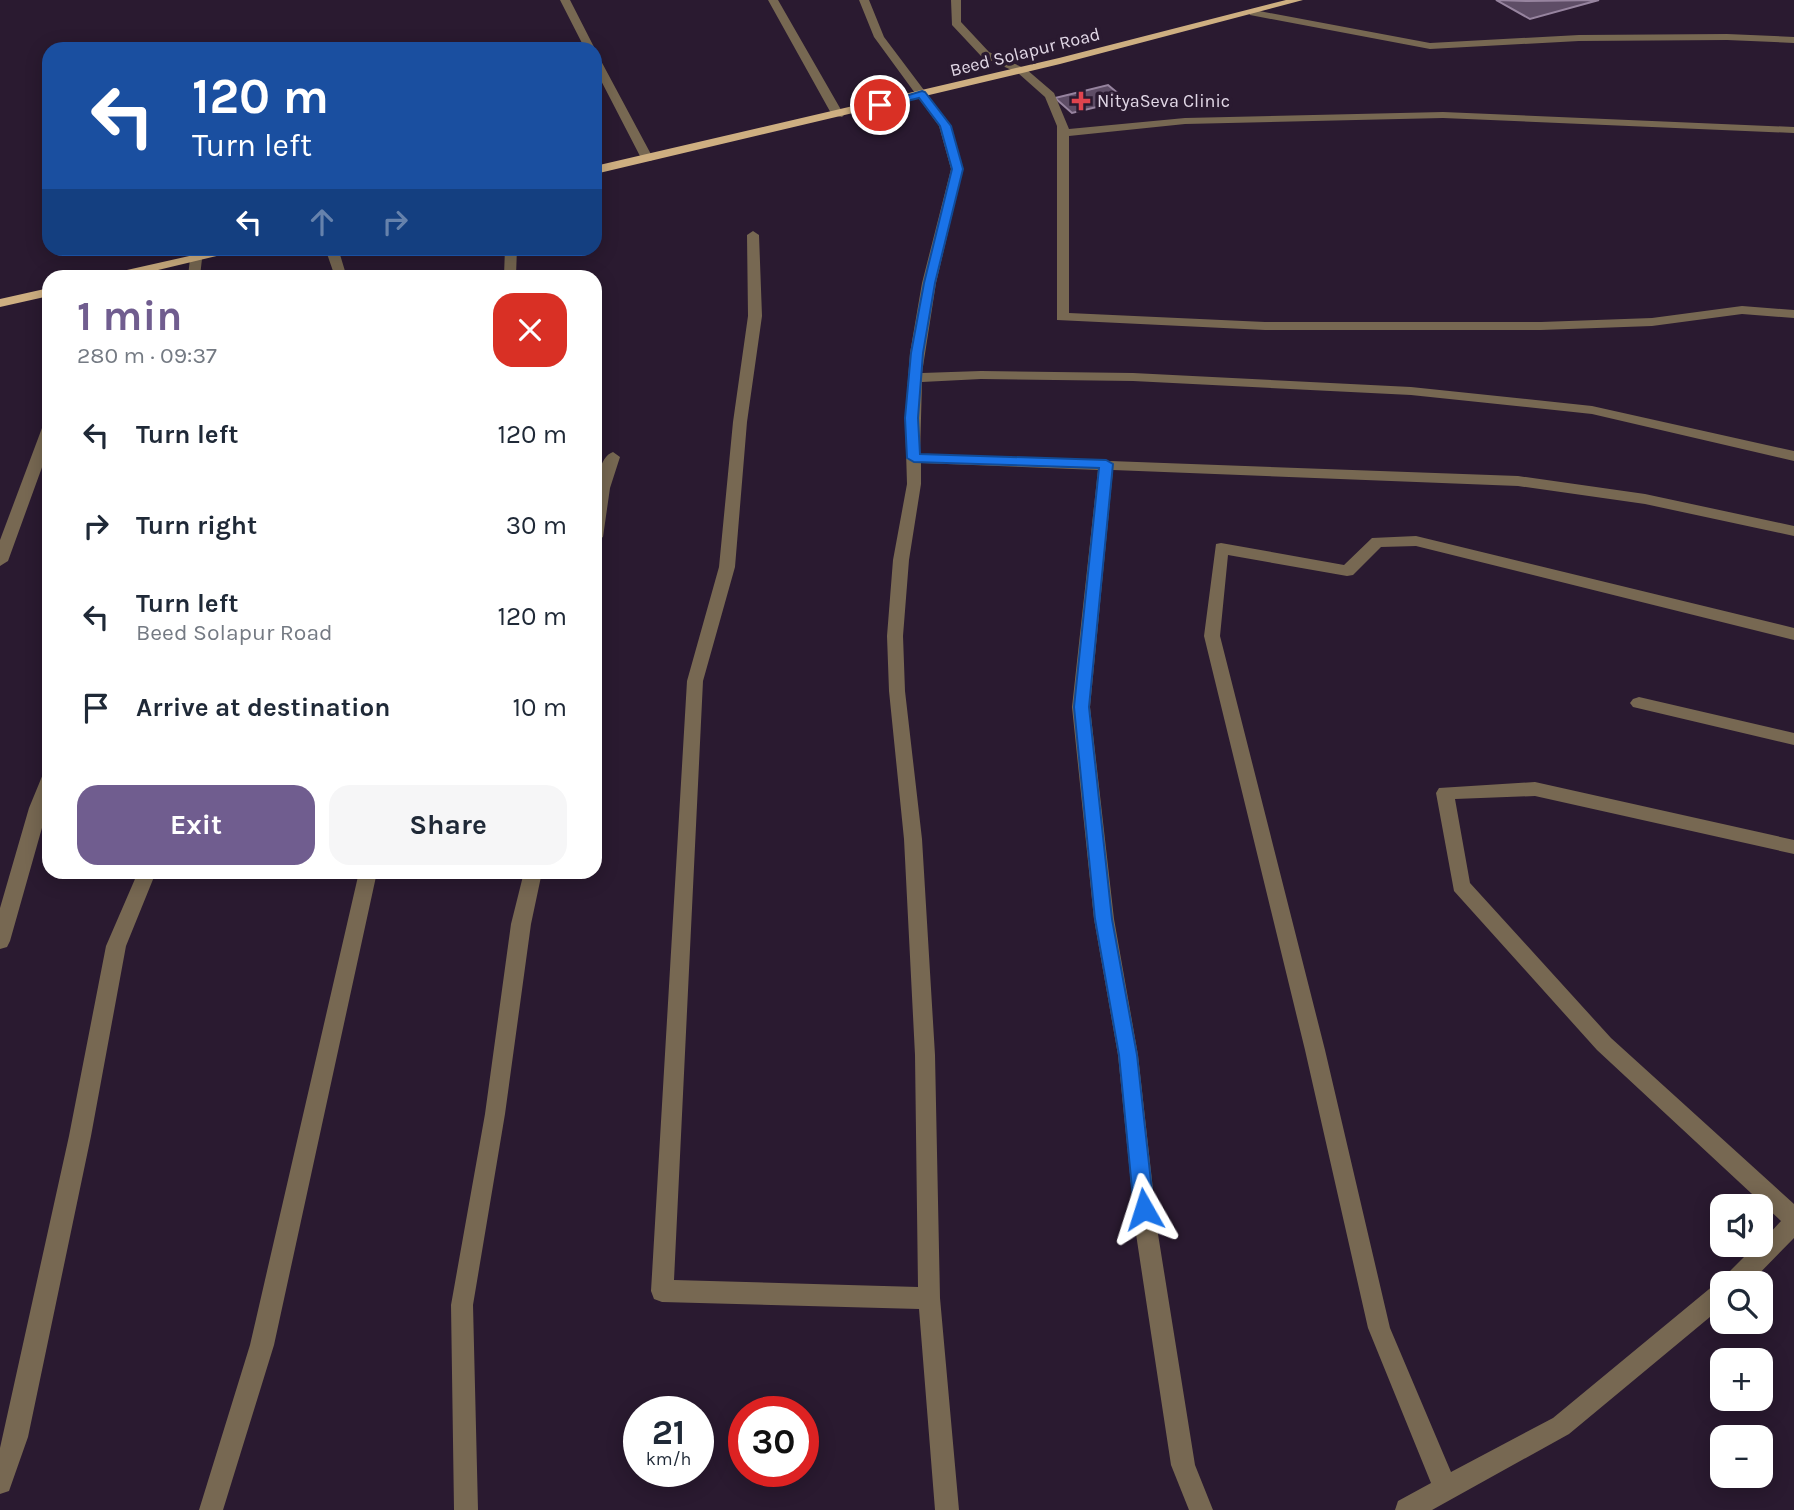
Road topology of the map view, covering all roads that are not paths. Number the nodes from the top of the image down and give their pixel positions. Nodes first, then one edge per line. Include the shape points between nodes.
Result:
1 (565, 0) edge
2 (773, 0) edge
3 (864, 0) edge
4 (956, 0) edge
5 (1297, 0) edge
6 (1254, 13) junction
7 (1794, 40) edge
8 (586, 42) edge
9 (602, 71) edge
10 (1022, 71) junction
11 (922, 94) junction
12 (838, 115) junction
13 (1794, 130) edge
14 (1063, 133) junction
15 (647, 158) junction
16 (602, 168) edge
17 (753, 235) dead end
18 (209, 256) edge
19 (196, 259) junction
20 (146, 270) edge
21 (195, 270) edge
22 (42, 294) edge
23 (0, 303) edge
24 (1794, 314) edge
25 (915, 378) junction
26 (42, 447) edge
27 (1794, 456) edge
28 (613, 457) dead end
29 (914, 458) junction
30 (1106, 464) junction
31 (602, 494) edge
32 (1794, 531) edge
33 (0, 561) edge
34 (1794, 634) edge
35 (1639, 703) dead end
36 (1794, 739) edge
37 (42, 797) edge
38 (1794, 847) edge
39 (144, 879) edge
40 (366, 879) edge
41 (531, 879) edge
42 (0, 941) edge
43 (1794, 1218) edge
44 (1794, 1223) edge
45 (1746, 1271) edge
46 (929, 1298) junction
47 (1710, 1303) edge
48 (0, 1482) edge
49 (1446, 1489) junction
50 (211, 1510) edge
51 (466, 1510) edge
52 (947, 1510) edge
53 (1201, 1510) edge
54 (1407, 1510) edge

1 - 8 street
2 - 12 street
3 - 11 street via 879,37
4 - 10 street via 956,23 963,31 985,54
5 - 6 main road, Beed Solapur Road
6 - 7 street via 1430,46 1579,38
6 - 10 main road, Beed Solapur Road
9 - 15 street
10 - 11 main road, Beed Solapur Road
10 - 14 street via 1050,96
11 - 12 main road, Beed Solapur Road
11 - 25 street via 946,126 957,169 929,283
12 - 15 main road, Beed Solapur Road
13 - 14 street via 1443,116 1185,121
14 - 24 street via 1062,317 1265,326 1515,326 1652,322 1742,310
15 - 16 main road, Beed Solapur Road
17 - 46 street via 755,316 727,567 695,681 662,1291
18 - 19 main road
19 - 20 main road
19 - 21 street
22 - 23 main road
25 - 27 street via 1133,377 1411,391 1592,410
25 - 29 street
26 - 33 street
28 - 31 street
29 - 30 street
29 - 46 street via 895,636 925,1055
30 - 32 street via 1518,481 1645,499
30 - 53 street via 1082,707 1104,919 1128,1055 1147,1234 1183,1465
34 - 49 street via 1416,541 1377,542 1347,571 1221,548 1212,636 1379,1328
35 - 36 street
37 - 42 street
38 - 43 street via 1535,789 1445,793 1461,886 1604,1045
39 - 48 street via 116,946 16,1437
40 - 50 street via 262,1345
41 - 51 street via 462,1305
44 - 45 street
46 - 52 street
47 - 49 street via 1561,1426
49 - 54 street

